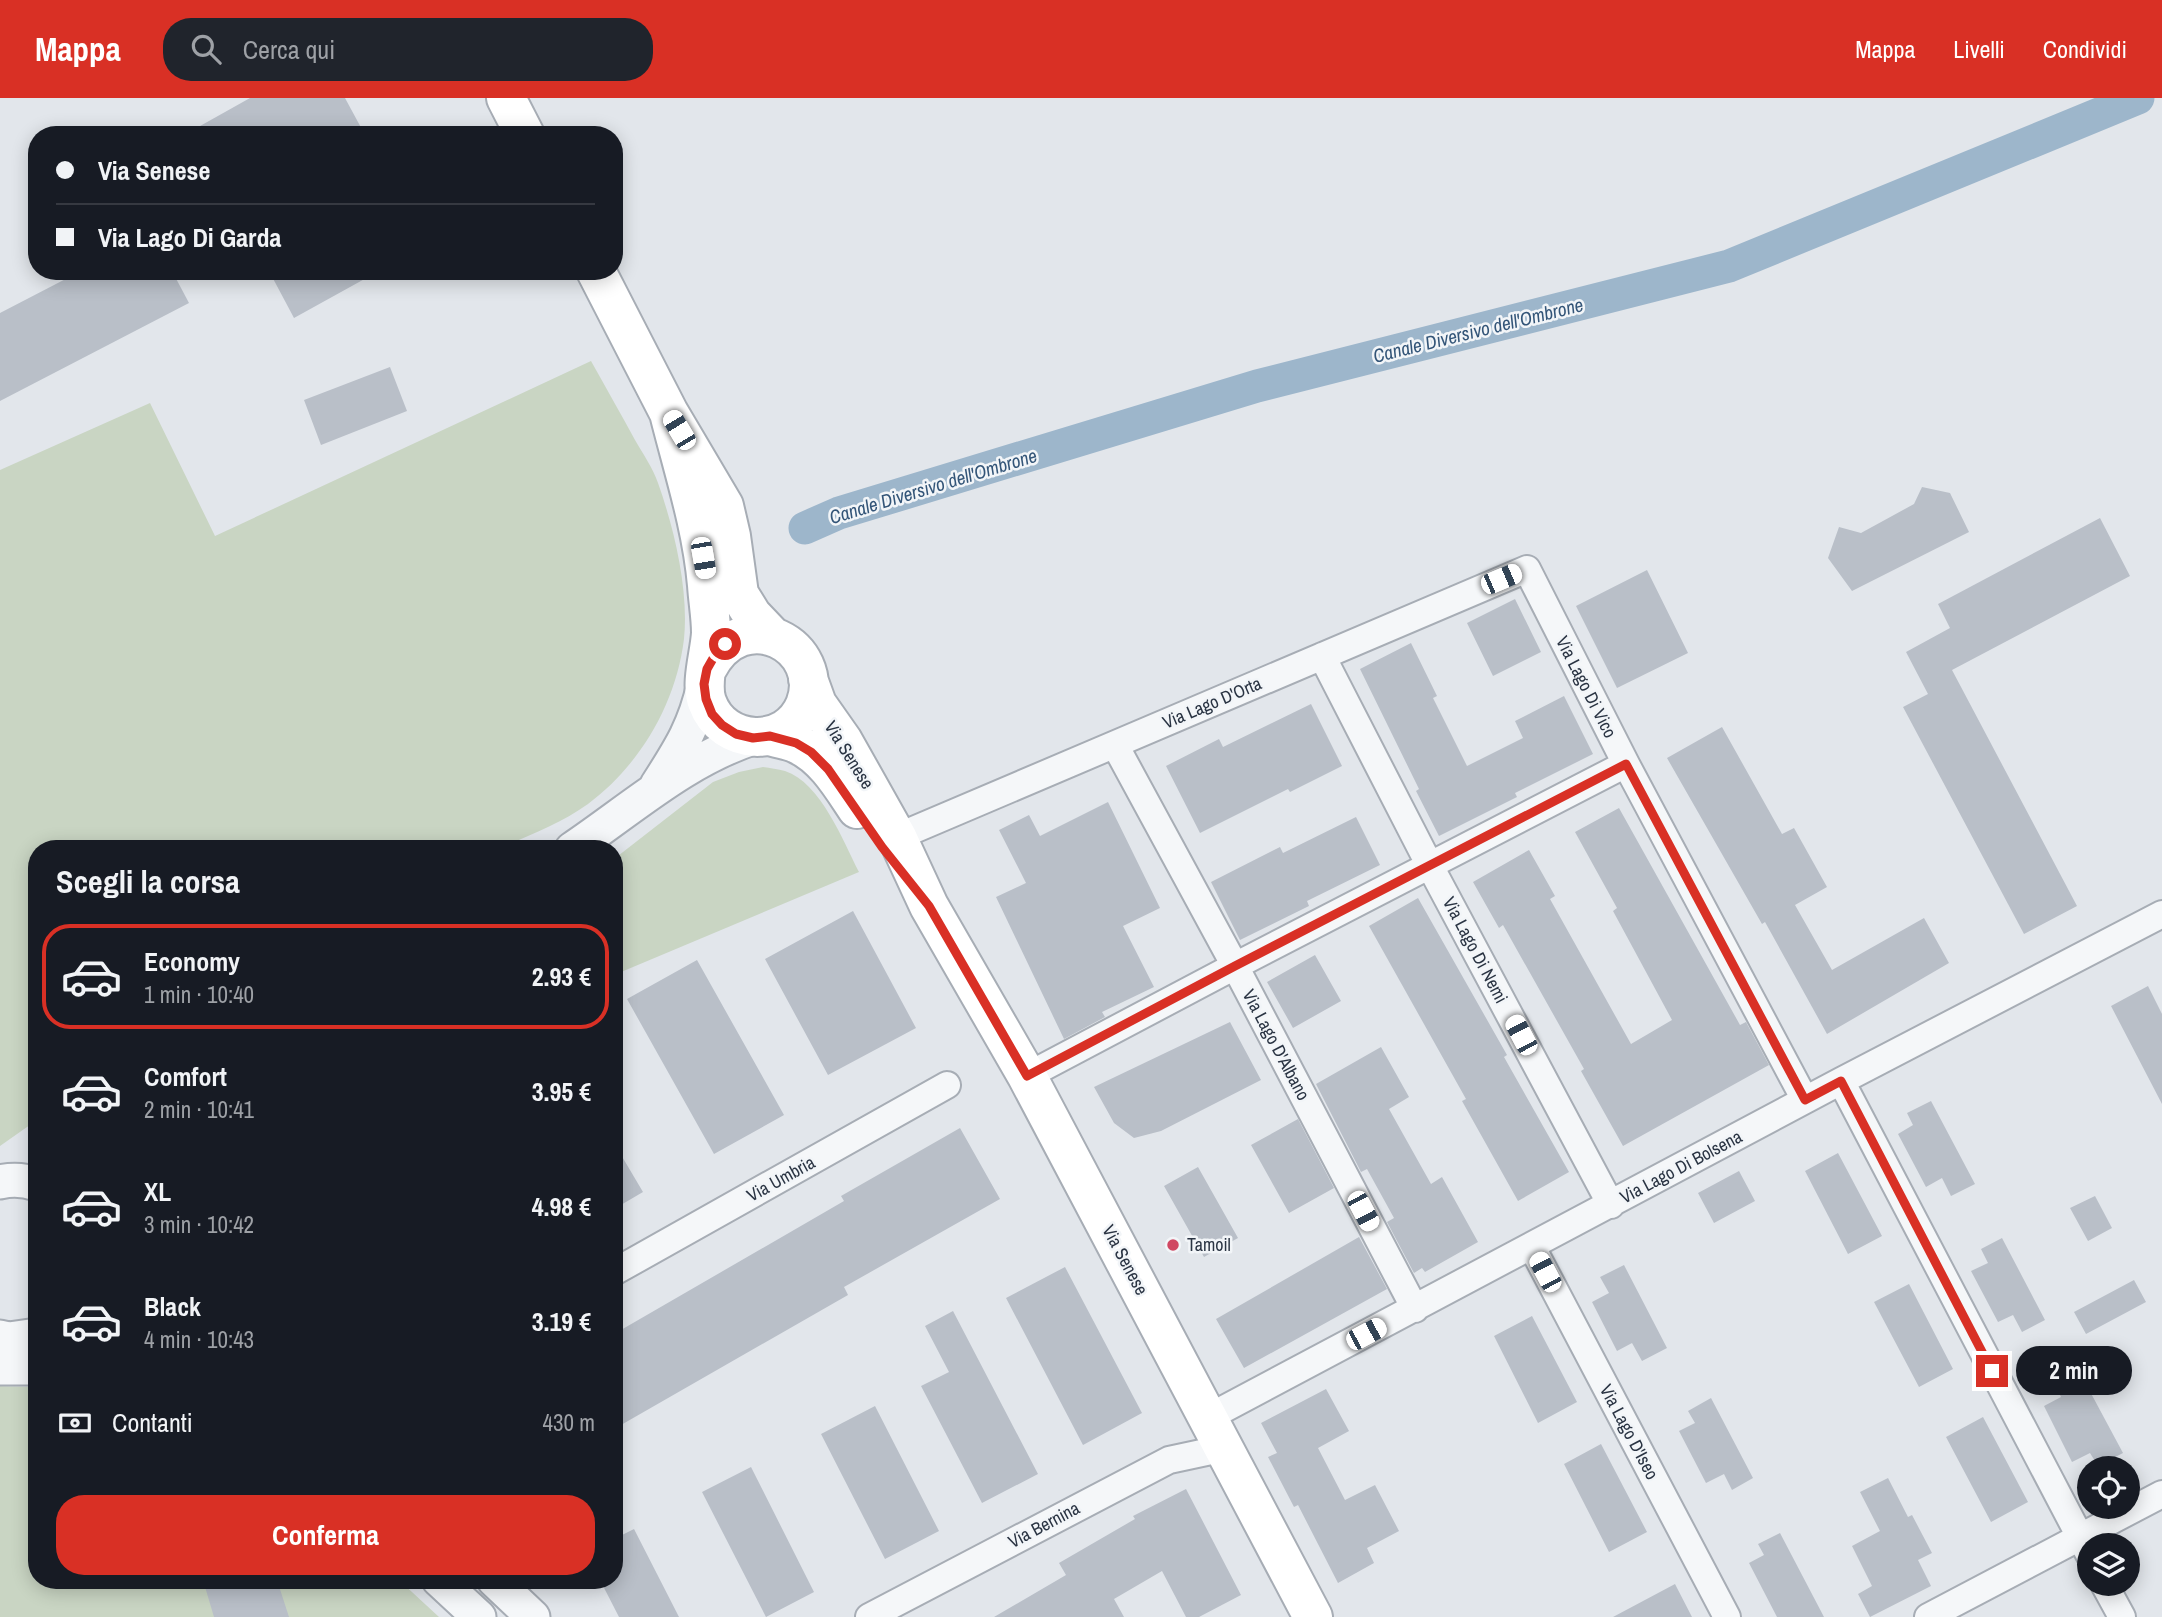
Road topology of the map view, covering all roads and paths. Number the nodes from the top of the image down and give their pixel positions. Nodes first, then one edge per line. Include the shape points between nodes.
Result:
1 (506, 98) edge
2 (521, 126) edge
3 (601, 280) edge
4 (669, 413) junction
5 (1527, 569) joint
6 (772, 636) junction
7 (1322, 656) junction
8 (706, 676) junction
9 (808, 679) junction
10 (761, 737) junction
11 (1115, 746) junction
12 (1626, 764) junction
13 (656, 787) junction
14 (897, 837) junction
15 (585, 840) edge
16 (1430, 866) junction
17 (929, 906) junction
18 (2159, 922) edge
19 (1235, 966) junction
20 (1027, 1076) junction
21 (1841, 1081) junction
22 (947, 1085) dead end
23 (1805, 1100) junction
24 (28, 1167) edge
25 (15, 1182) edge
26 (1611, 1205) junction
27 (1532, 1247) junction
28 (623, 1267) edge
29 (1415, 1309) junction
30 (9, 1344) edge
31 (28, 1360) edge
32 (1217, 1433) junction
33 (2162, 1494) edge
34 (2078, 1533) edge
35 (2105, 1533) edge
36 (2077, 1551) edge
37 (448, 1589) edge
38 (503, 1589) edge
39 (2111, 1596) edge
40 (478, 1617) edge
41 (533, 1617) edge
42 (869, 1617) edge
43 (1313, 1617) edge
44 (1727, 1617) edge
45 (1928, 1617) edge
46 (2122, 1617) edge

1 - 2 main road
3 - 4 main road, Via Senese
4 - 6 main road, Via Senese via 724,506 739,594
4 - 8 main road, Via Senese via 707,580 711,631
5 - 7 street, Via Lago D'Orta
5 - 12 street, Via Lago Di Vico
6 - 8 main road via 739,637 720,649
6 - 9 main road, Via Senese via 799,655
7 - 11 street, Via Lago D'Orta
7 - 16 street, Via Lago Di Nemi
8 - 10 main road, Via Senese via 706,699 712,714 736,734
8 - 13 street via 699,711
9 - 10 main road, Via Senese via 806,703 798,718 785,729
9 - 14 main road, Via Senese via 817,704
10 - 13 street via 730,745
10 - 17 main road, Via Senese via 796,743 828,769
11 - 14 street, Via Lago D'Orta
11 - 19 street, Via Lago D'Albano
12 - 16 street
12 - 23 street, Via Lago Di Vico
13 - 15 street
14 - 17 main road, Via Senese
16 - 19 street
16 - 26 street, Via Lago Di Nemi
17 - 20 main road, Via Senese
18 - 21 street, Via Lago Di Bolsena
19 - 20 street
19 - 29 street, Via Lago D'Albano
20 - 32 main road, Via Senese
21 - 23 street, Via Lago Di Bolsena
21 - 34 street
22 - 28 street, Via Umbria
23 - 26 street, Via Lago Di Bolsena
24 - 25 street
26 - 27 street, Via Lago Di Bolsena
27 - 29 street, Via Lago Di Bolsena
27 - 44 street, Via Lago D'Iseo
29 - 32 street, Via Lago Di Bolsena
30 - 31 street
32 - 42 street, Via Bernina
32 - 43 main road, Via Senese
33 - 35 street
36 - 45 street
37 - 40 street
38 - 41 street
39 - 46 street

